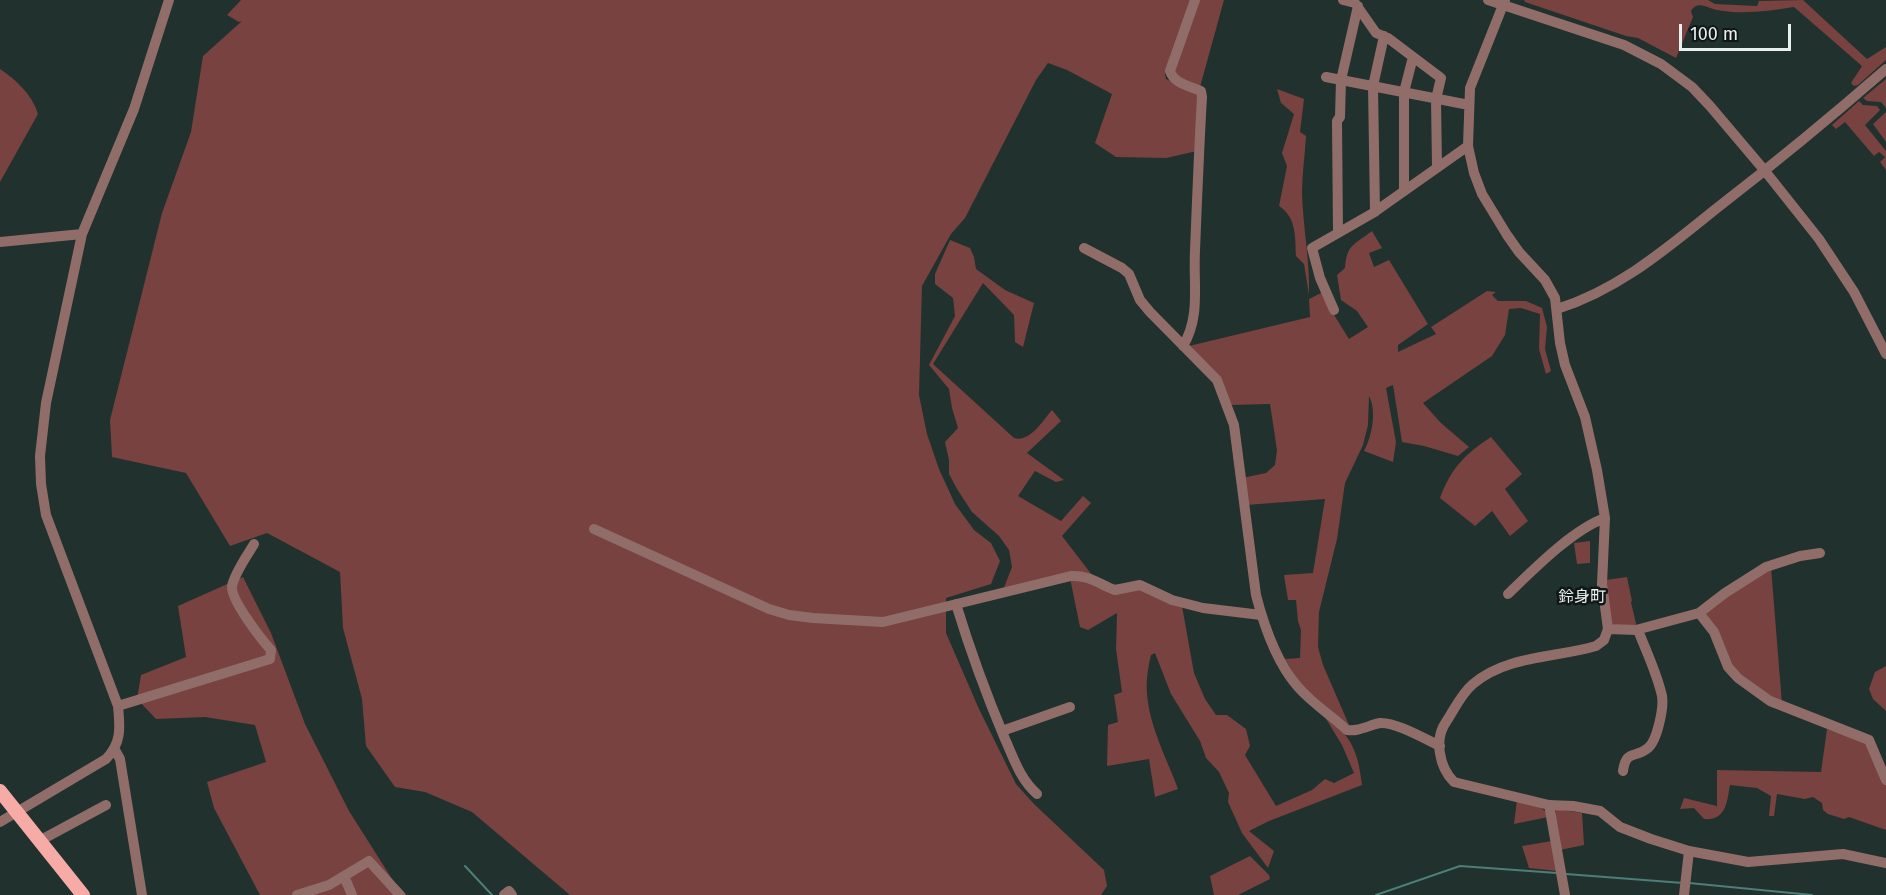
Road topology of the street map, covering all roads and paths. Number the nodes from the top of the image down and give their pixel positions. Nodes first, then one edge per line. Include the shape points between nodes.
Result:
1 (169, 0) edge
2 (1195, 0) edge
3 (1343, 0) edge
4 (1488, 0) edge
5 (1504, 2) edge
6 (1358, 6) junction
7 (1384, 36) junction
8 (1413, 57) junction
9 (1886, 69) edge
10 (1326, 76) dead end
11 (1341, 80) junction
12 (1372, 86) junction
13 (1404, 92) junction
14 (1436, 99) junction
15 (1469, 105) junction
16 (1468, 147) junction
17 (1437, 168) junction
18 (1765, 171) junction
19 (1404, 191) junction
20 (1375, 212) junction
21 (1338, 233) junction
22 (82, 234) junction
23 (0, 242) edge
24 (1084, 248) dead end
25 (1557, 309) junction
26 (1334, 310) dead end
27 (1183, 346) junction
28 (1886, 354) edge
29 (1605, 518) junction
30 (594, 529) dead end
31 (254, 544) dead end
32 (1820, 554) dead end
33 (1508, 594) dead end
34 (956, 604) junction
35 (1699, 613) junction
36 (1261, 615) junction
37 (1608, 629) junction
38 (1638, 630) junction
39 (118, 706) junction
40 (1070, 707) dead end
41 (1002, 730) junction
42 (1440, 746) junction
43 (115, 750) junction
44 (1623, 771) dead end
45 (1886, 780) edge
46 (0, 790) edge
47 (1037, 794) dead end
48 (106, 805) dead end
49 (1548, 805) junction
50 (17, 811) junction
51 (0, 822) edge
52 (41, 840) junction
53 (1689, 850) junction
54 (1886, 863) edge
55 (344, 876) junction
56 (1685, 888) edge
57 (83, 895) edge
58 (142, 895) edge
59 (297, 895) edge
60 (352, 895) edge
61 (400, 895) edge
62 (504, 895) edge
63 (512, 895) edge
64 (1565, 895) edge

1 - 22 street via 134,109
2 - 27 street via 1170,71 1172,78 1201,92 1202,97 1194,262 1196,307
3 - 6 street
4 - 5 street
5 - 15 street via 1470,88
5 - 18 street via 1624,45 1661,64 1700,95
6 - 7 street via 1376,33
6 - 11 street
7 - 8 street
7 - 12 street
8 - 13 street
8 - 14 street via 1441,78
9 - 18 street
10 - 11 street
11 - 12 street
11 - 21 street via 1337,121
12 - 13 street
12 - 20 street
13 - 14 street
13 - 19 street
14 - 15 street
14 - 17 street
15 - 16 street
16 - 17 street
16 - 25 street via 1482,194 1519,252 1545,280
17 - 19 street
18 - 25 street via 1624,279
18 - 28 street via 1836,264
19 - 20 street
20 - 21 street
21 - 26 street via 1312,248
22 - 23 street
22 - 39 street via 46,403 41,484 46,515
24 - 27 street via 1122,268 1140,300
25 - 29 street via 1560,344 1585,417
27 - 36 street via 1218,380 1234,425
29 - 33 street via 1567,542
29 - 37 street via 1602,584
30 - 34 street via 789,615 883,622
31 - 39 street via 232,591 244,615 271,650 270,659
32 - 35 street via 1766,567
34 - 36 street via 1082,575 1115,590 1140,585 1172,600 1203,608
34 - 41 street via 974,664
35 - 38 street
35 - 45 street via 1714,632 1734,674 1770,701 1869,740
36 - 42 street via 1278,656 1298,687 1347,730 1389,723
37 - 38 street
37 - 42 street via 1604,640 1596,646 1533,658 1481,678 1464,693 1443,726
38 - 44 street via 1663,699 1654,740 1649,748 1629,755
39 - 43 street via 120,733
40 - 41 street
41 - 47 street via 1024,783
42 - 49 street via 1444,772 1454,782
43 - 50 street
43 - 58 street via 120,759
46 - 50 main road
48 - 52 street
49 - 53 street via 1600,811 1620,826
49 - 64 street
50 - 51 street
50 - 52 main road
52 - 57 main road
53 - 54 street via 1748,862 1843,854
53 - 56 street
55 - 59 street
55 - 60 street
55 - 61 street via 369,861
62 - 63 street via 508,891

